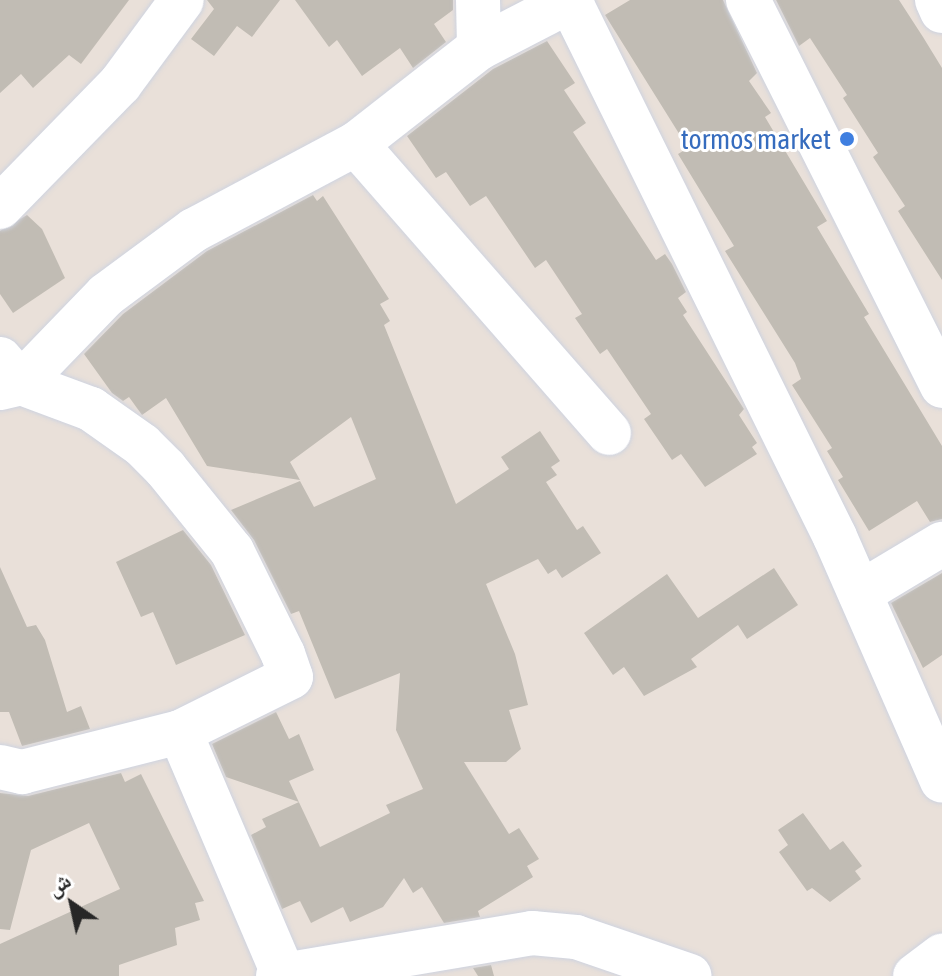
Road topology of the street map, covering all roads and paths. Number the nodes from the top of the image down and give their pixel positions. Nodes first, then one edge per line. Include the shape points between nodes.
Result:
1 (182, 0) edge
2 (478, 0) edge
3 (571, 0) edge
4 (748, 0) edge
5 (937, 0) edge
6 (942, 11) edge
7 (479, 48) junction
8 (356, 144) junction
9 (0, 207) edge
10 (7, 376) edge
11 (942, 386) edge
12 (609, 433) dead end
13 (942, 544) edge
14 (860, 593) junction
15 (180, 732) junction
16 (0, 767) edge
17 (942, 781) edge
18 (942, 956) edge
19 (280, 975) edge
20 (690, 976) edge
21 (915, 976) edge

1 - 9 street via 120,84
2 - 7 street
3 - 7 street
3 - 14 street
4 - 11 street
5 - 6 street
7 - 8 street
8 - 10 street via 194,230
8 - 12 street
10 - 15 street via 91,409 165,468 232,551 283,654 291,677
13 - 14 street
14 - 17 street
15 - 16 street via 22,772
15 - 19 street
18 - 21 street
19 - 20 street via 532,933 576,937

